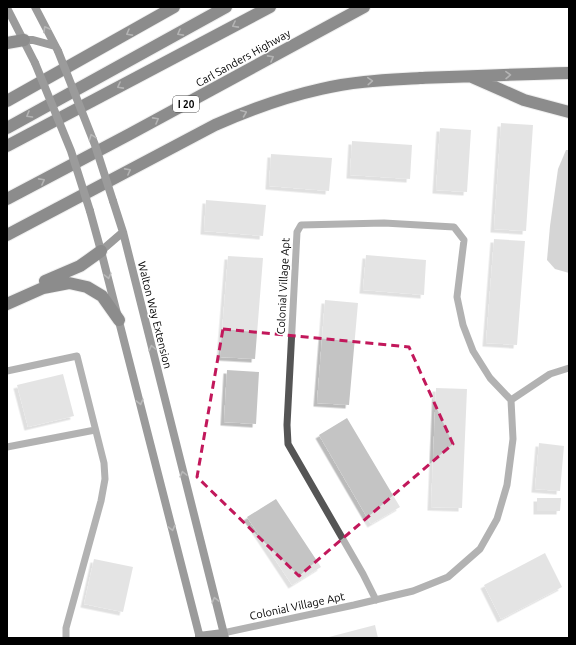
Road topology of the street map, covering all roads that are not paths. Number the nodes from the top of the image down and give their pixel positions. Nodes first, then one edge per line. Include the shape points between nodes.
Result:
1 (35, 7) edge
2 (174, 7) edge
3 (226, 7) edge
4 (270, 7) edge
5 (364, 7) edge
6 (7, 8) edge
7 (24, 40) junction
8 (7, 43) edge
9 (57, 48) junction
10 (569, 74) edge
11 (469, 76) junction
12 (7, 101) edge
13 (569, 112) edge
14 (7, 128) edge
15 (7, 146) edge
16 (7, 199) edge
17 (123, 232) junction
18 (7, 235) edge
19 (101, 251) junction
20 (7, 297) edge
21 (7, 304) edge
22 (119, 320) junction
23 (569, 368) edge
24 (7, 371) edge
25 (511, 400) junction
26 (95, 430) junction
27 (7, 447) edge
28 (376, 600) junction
29 (224, 635) edge
30 (197, 637) edge
31 (66, 638) edge

9 -> 1 main road, Walton Way Extension
2 -> 12 highway
3 -> 14 highway
4 -> 15 highway
16 -> 5 highway, Carl Sanders Highway / I 20
6 - 7 main road
7 - 8 highway
7 - 9 main road via 33,40
7 - 19 main road, bridge via 71,151
17 -> 9 main road, Walton Way Extension, bridge via 95,145
11 -> 10 highway
11 - 13 highway via 524,100
18 -> 11 highway via 178,144 246,112 321,89 366,81
17 - 19 main road
29 -> 17 main road, Walton Way Extension
19 - 20 highway via 80,266
19 -> 22 main road
21 - 22 highway via 43,288 69,283 87,287 102,296
22 -> 30 main road
23 - 25 lane via 550,374
24 - 26 lane via 77,356
25 - 28 lane, Colonial Village Apt via 513,439 506,485 497,519 480,549 448,577 413,591
25 - 28 lane, Colonial Village Apt via 490,378 477,358 463,325 457,297 464,240 454,227 384,223 301,225 297,232 288,444
26 - 27 lane
26 - 31 lane via 104,463 105,479 66,628
28 - 29 lane, Colonial Village Apt
29 - 30 main road

